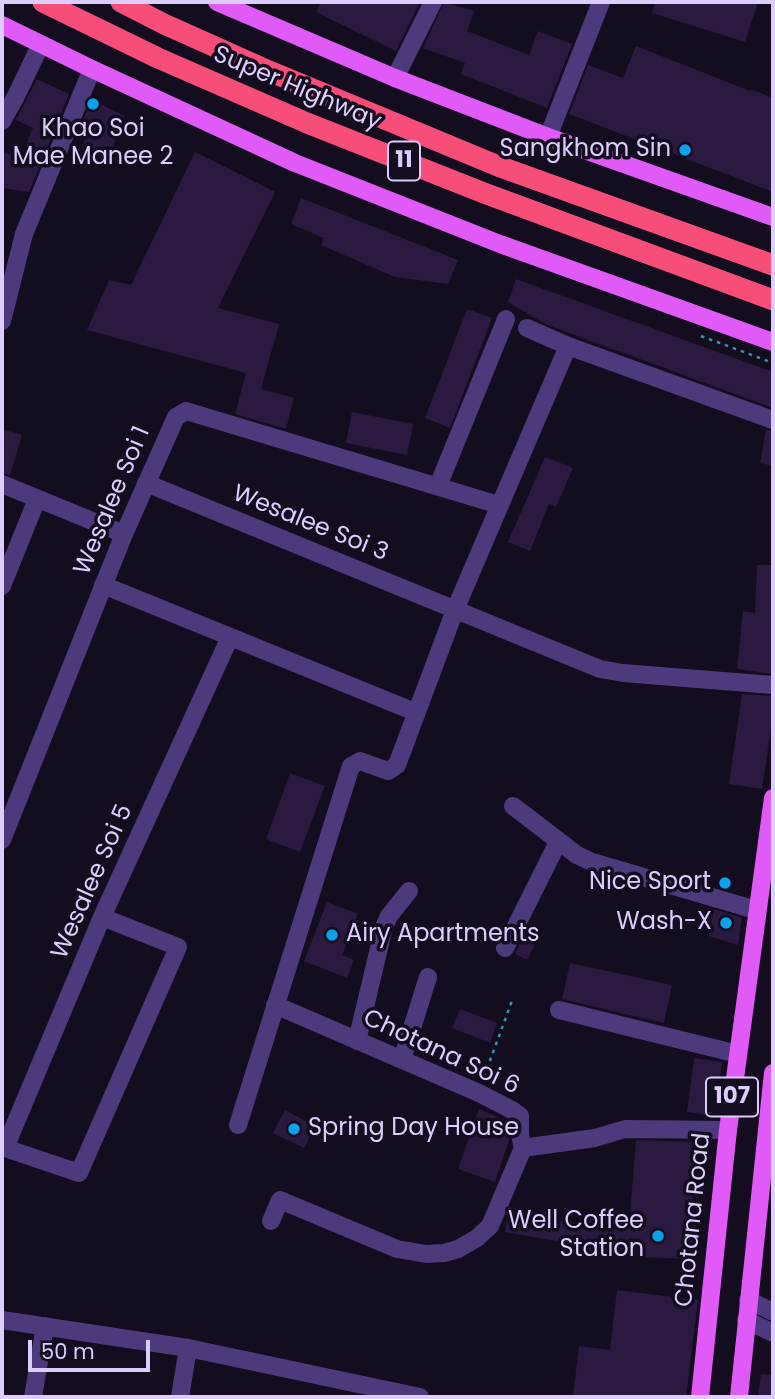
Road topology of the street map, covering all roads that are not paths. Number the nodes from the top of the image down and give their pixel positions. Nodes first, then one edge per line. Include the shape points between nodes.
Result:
1 (43, 2) edge
2 (121, 2) edge
3 (217, 2) edge
4 (433, 2) edge
5 (601, 2) edge
6 (2, 25) edge
7 (41, 44) junction
8 (92, 69) junction
9 (395, 78) junction
10 (2, 121) edge
11 (548, 137) junction
12 (773, 217) edge
13 (773, 265) edge
14 (773, 300) edge
15 (506, 319) dead end
16 (2, 321) edge
17 (527, 328) dead end
18 (773, 342) edge
19 (568, 346) junction
20 (773, 420) edge
21 (146, 483) junction
22 (2, 484) edge
23 (438, 486) junction
24 (37, 499) junction
25 (499, 505) junction
26 (124, 534) junction
27 (103, 585) junction
28 (2, 586) edge
29 (455, 610) junction
30 (230, 637) junction
31 (773, 685) edge
32 (415, 712) junction
33 (773, 798) edge
34 (513, 806) dead end
35 (2, 840) edge
36 (558, 842) junction
37 (409, 891) dead end
38 (757, 910) junction
39 (102, 917) junction
40 (505, 948) dead end
41 (428, 977) dead end
42 (275, 1005) junction
43 (559, 1010) dead end
44 (357, 1041) junction
45 (738, 1054) junction
46 (402, 1060) junction
47 (773, 1073) edge
48 (238, 1125) dead end
49 (728, 1130) junction
50 (3, 1148) edge
51 (523, 1148) junction
52 (767, 1189) edge
53 (271, 1221) dead end
54 (748, 1300) junction
55 (773, 1312) edge
56 (2, 1320) edge
57 (746, 1320) junction
58 (45, 1326) junction
59 (773, 1333) edge
60 (188, 1348) junction
61 (33, 1397) edge
62 (180, 1397) edge
63 (420, 1397) edge
64 (700, 1397) edge
65 (739, 1397) edge

1 - 14 highway, Super Highway / 11 via 307,123
2 - 13 highway, Super Highway / 11 via 269,71 486,161
3 - 9 main road
4 - 9 street
5 - 11 street
6 - 7 main road
7 - 8 main road
7 - 10 street
8 - 16 street via 24,234
8 - 18 main road via 295,163 500,244
9 - 11 main road
11 - 12 main road
15 - 23 street
17 - 19 street
19 - 20 street
19 - 25 street
21 - 23 street, Wesalee Soi 1 via 176,417 186,411
21 - 26 street, Wesalee Soi 1
21 - 29 street, Wesalee Soi 3
22 - 24 street
23 - 25 street, Wesalee Soi 1
24 - 26 street
24 - 28 street
25 - 29 street
26 - 27 street, Wesalee Soi 1
27 - 30 street
27 - 35 street, Wesalee Soi 1
29 - 31 street, Wesalee Soi 3 via 600,669
29 - 32 street
30 - 32 street
30 - 39 street, Wesalee Soi 5
32 - 42 street via 397,765 388,771 359,761 351,766
33 - 38 main road, Chotana Road / 107
34 - 36 street
36 - 38 street via 592,862
36 - 40 street
37 - 44 street via 384,927
38 - 45 main road, Chotana Road / 107
39 - 50 street, Wesalee Soi 5
39 - 50 street via 178,947 79,1173
41 - 46 street
42 - 44 street, Chotana Soi 6
42 - 48 street
43 - 45 street
44 - 46 street, Chotana Soi 6
45 - 49 main road, Chotana Road / 107
46 - 51 street, Chotana Soi 6 via 512,1110 520,1116
47 - 52 main road, 107
49 - 51 street via 625,1129
49 - 64 main road, Chotana Road / 107
51 - 53 street via 490,1226 458,1249 426,1254 397,1249 280,1200
52 - 54 main road, 107
54 - 55 street
54 - 57 main road, 107
56 - 58 street
57 - 59 street
57 - 65 main road, 107
58 - 60 street
58 - 61 street
60 - 62 street
60 - 63 street

